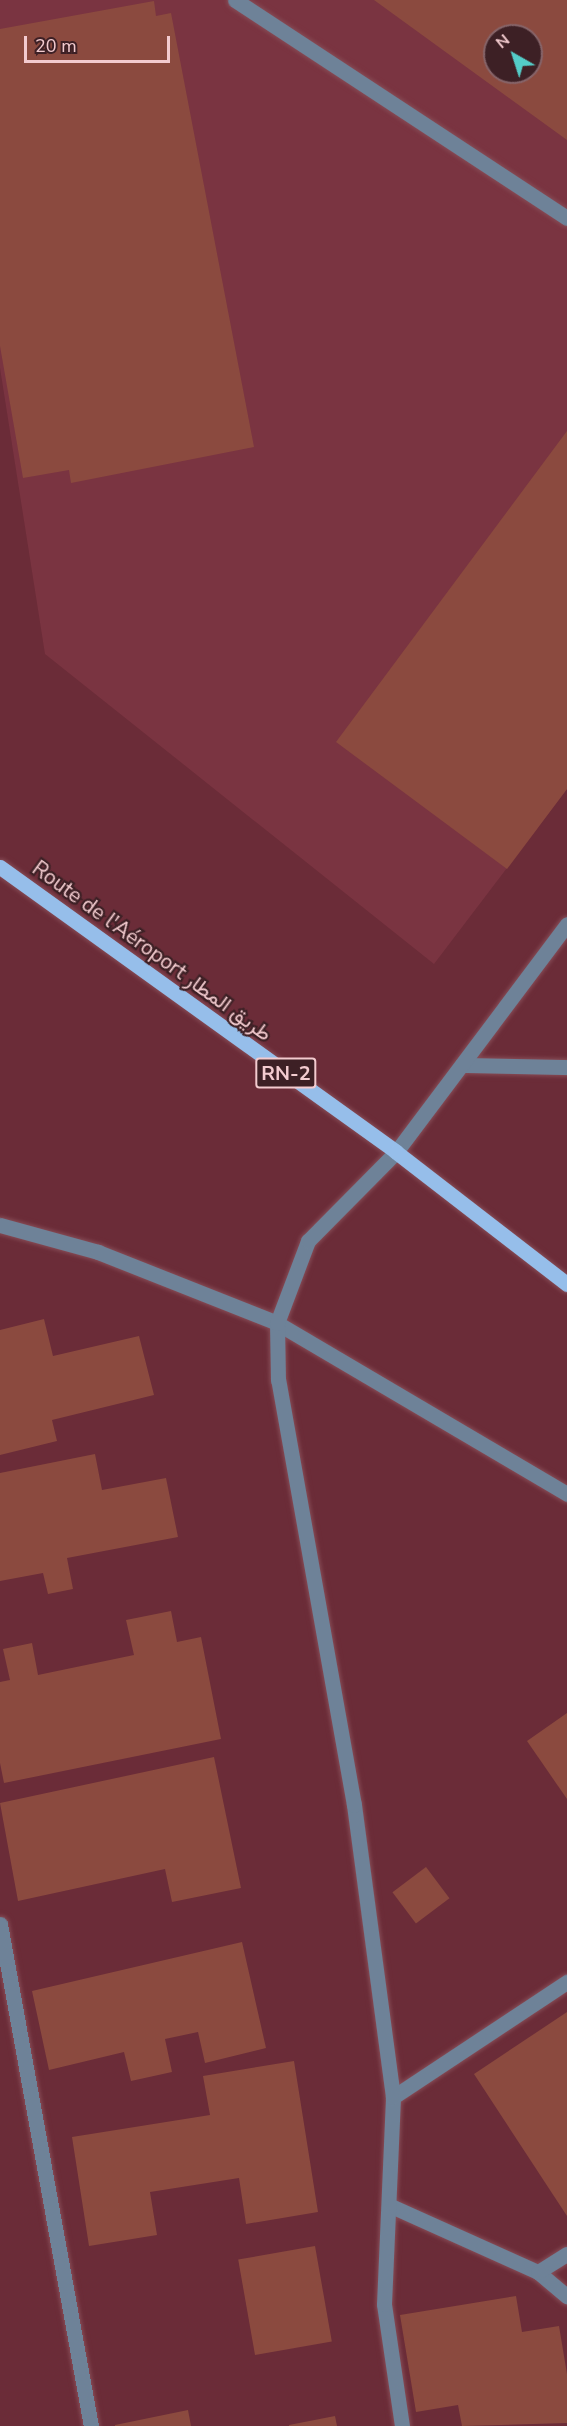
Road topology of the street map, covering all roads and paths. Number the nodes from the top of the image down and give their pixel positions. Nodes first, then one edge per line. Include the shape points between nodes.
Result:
1 (235, 0) edge
2 (567, 218) edge
3 (0, 867) edge
4 (567, 924) edge
5 (462, 1065) junction
6 (567, 1067) edge
7 (396, 1152) junction
8 (0, 1225) edge
9 (567, 1284) edge
10 (278, 1323) junction
11 (567, 1494) edge
12 (0, 1924) edge
13 (567, 1982) edge
14 (393, 2097) junction
15 (391, 2206) junction
16 (567, 2254) edge
17 (538, 2272) junction
18 (567, 2296) edge
19 (91, 2426) edge
20 (402, 2426) edge

1 - 2 street
3 - 7 main road, Route de l'Aéroport طريق المطار / RN-2
4 - 5 street
5 - 6 street
5 - 7 street
7 - 9 main road, Route de l'Aéroport طريق المطار / RN-2
7 - 10 street via 308,1241
8 - 10 street via 98,1252
10 - 11 street
10 - 14 street via 278,1380 354,1805
12 - 19 street
13 - 14 street
14 - 15 street
15 - 17 street
15 - 20 street via 384,2304
16 - 17 street
17 - 18 street

